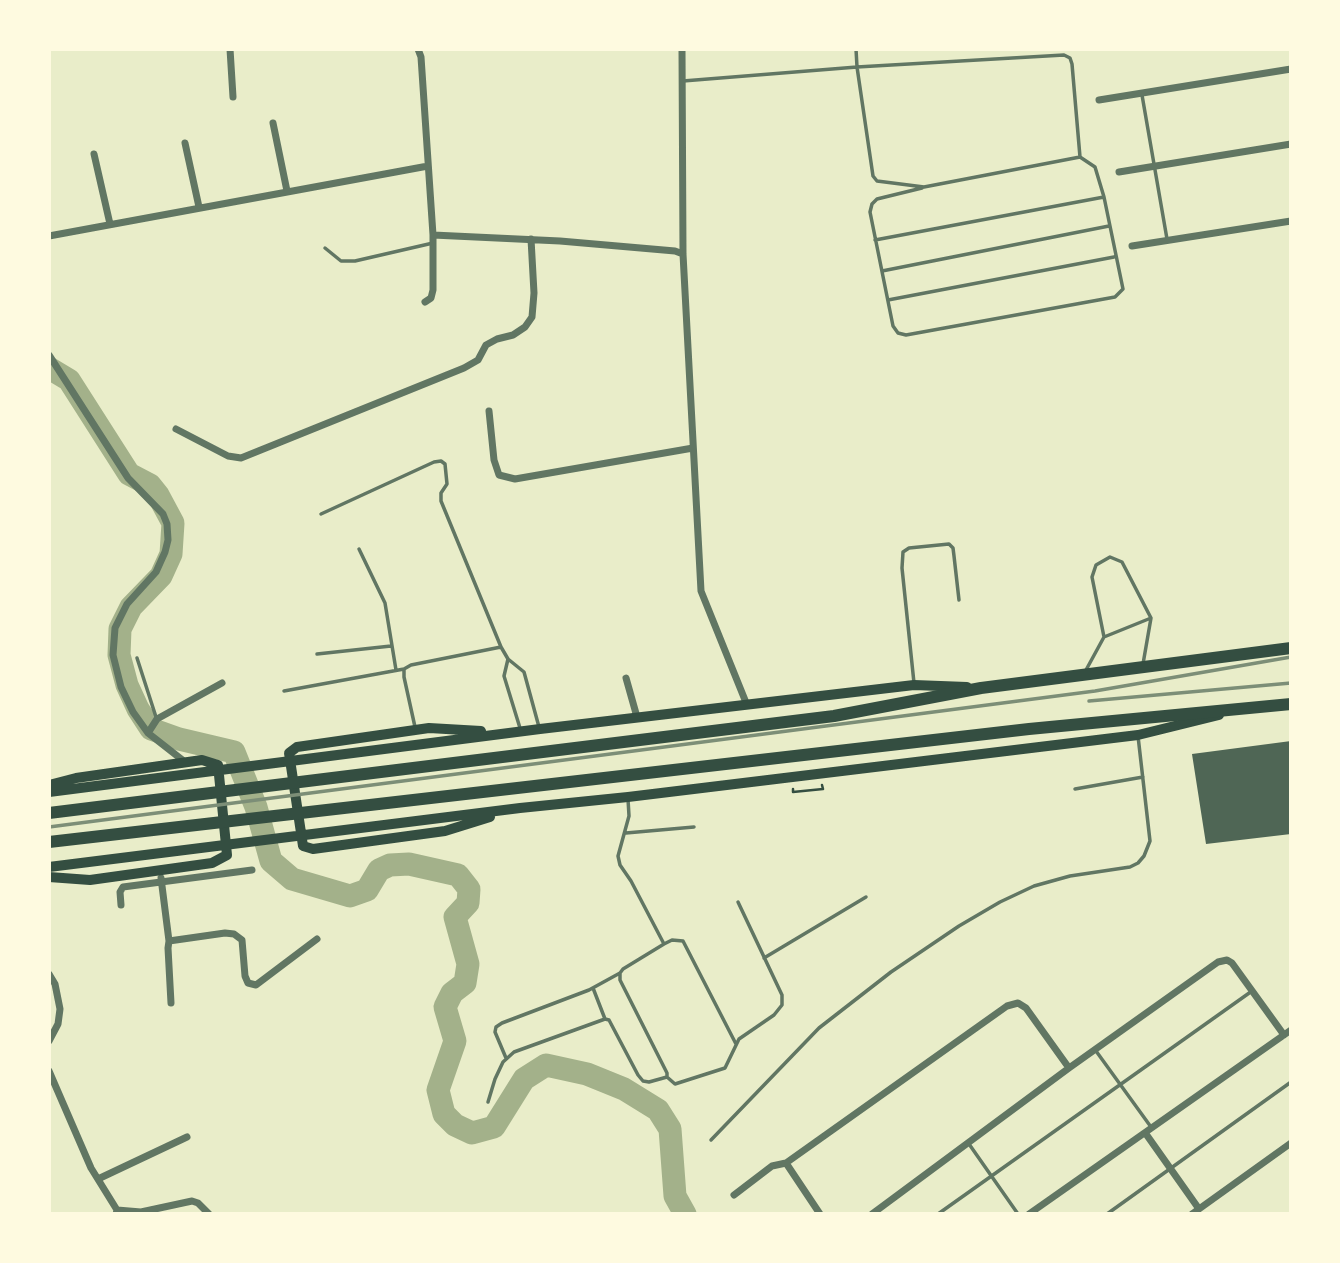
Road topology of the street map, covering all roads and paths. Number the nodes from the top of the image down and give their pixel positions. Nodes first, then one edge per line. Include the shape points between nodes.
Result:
1 (230, 49) edge
2 (418, 49) edge
3 (682, 49) edge
4 (856, 49) edge
5 (857, 67) junction
6 (1291, 69) edge
7 (683, 81) junction
8 (1142, 92) junction
9 (233, 97) dead end
10 (1099, 100) dead end
11 (273, 123) dead end
12 (185, 143) dead end
13 (1291, 144) edge
14 (94, 154) dead end
15 (1080, 157) junction
16 (428, 166) junction
17 (1156, 166) junction
18 (1119, 172) dead end
19 (923, 187) junction
20 (287, 191) junction
21 (1104, 197) junction
22 (199, 207) junction
23 (1291, 221) edge
24 (110, 224) junction
25 (1109, 226) junction
26 (49, 236) edge
27 (433, 239) junction
28 (531, 239) junction
29 (876, 240) junction
30 (1167, 241) junction
31 (1132, 246) dead end
32 (325, 248) dead end
33 (682, 254) junction
34 (1115, 257) junction
35 (882, 271) junction
36 (888, 300) junction
37 (425, 302) dead end
38 (49, 355) edge
39 (489, 411) dead end
40 (176, 429) dead end
41 (692, 448) junction
42 (321, 514) dead end
43 (359, 549) dead end
44 (959, 600) dead end
45 (1151, 618) junction
46 (1104, 637) junction
47 (391, 646) junction
48 (501, 647) junction
49 (1291, 648) edge
50 (317, 654) dead end
51 (138, 658) dead end
52 (508, 659) junction
53 (1142, 667) junction
54 (404, 669) junction
55 (396, 670) junction
56 (1083, 674) junction
57 (626, 678) dead end
58 (222, 683) dead end
59 (915, 685) junction
60 (981, 688) junction
61 (284, 691) dead end
62 (747, 705) junction
63 (1291, 705) edge
64 (1236, 711) junction
65 (637, 717) junction
66 (152, 726) junction
67 (540, 729) junction
68 (416, 730) junction
69 (516, 732) junction
70 (1138, 735) junction
71 (186, 762) junction
72 (1143, 777) junction
73 (49, 785) edge
74 (816, 785) dead end
75 (1075, 789) dead end
76 (49, 792) edge
77 (793, 792) dead end
78 (628, 797) junction
79 (520, 808) junction
80 (49, 813) edge
81 (694, 827) dead end
82 (625, 833) junction
83 (49, 842) edge
84 (49, 867) edge
85 (252, 870) dead end
86 (160, 876) junction
87 (49, 877) edge
88 (866, 897) dead end
89 (738, 902) dead end
90 (121, 905) dead end
91 (317, 939) dead end
92 (169, 941) junction
93 (664, 944) junction
94 (764, 958) junction
95 (620, 973) junction
96 (49, 974) edge
97 (593, 988) junction
98 (1252, 991) junction
99 (172, 1003) dead end
100 (605, 1019) junction
101 (1291, 1030) edge
102 (1284, 1035) junction
103 (49, 1041) edge
104 (736, 1044) junction
105 (1095, 1050) junction
106 (506, 1058) junction
107 (1069, 1068) junction
108 (49, 1071) edge
109 (667, 1077) junction
110 (1291, 1082) edge
111 (1120, 1084) junction
112 (488, 1102) dead end
113 (1149, 1131) junction
114 (187, 1138) dead end
115 (711, 1140) dead end
116 (968, 1143) junction
117 (1291, 1143) edge
118 (786, 1163) junction
119 (1171, 1169) junction
120 (991, 1176) junction
121 (98, 1179) junction
122 (734, 1195) dead end
123 (1199, 1209) junction
124 (117, 1212) edge
125 (209, 1214) edge
126 (820, 1214) edge
127 (872, 1214) edge
128 (938, 1214) edge
129 (1018, 1214) edge
130 (1029, 1214) edge
131 (1107, 1214) edge
132 (1192, 1214) edge

1 - 9 street
2 - 16 street
3 - 7 street
4 - 5 lane
5 - 7 lane
5 - 15 lane via 1064,55 1072,64
5 - 19 lane via 874,179
6 - 8 street
7 - 33 street
8 - 10 street
8 - 17 lane
11 - 20 street
12 - 22 street
13 - 17 street
14 - 24 street
15 - 19 lane
15 - 21 lane via 1095,167
16 - 20 street
16 - 27 street
17 - 18 street
17 - 30 lane
19 - 29 lane via 872,204
20 - 22 street
21 - 25 lane
21 - 29 lane
22 - 24 street
23 - 30 street
24 - 26 street
25 - 34 lane
25 - 35 lane
27 - 28 street
27 - 32 lane via 355,261 341,261
27 - 37 street via 433,290
28 - 33 street
28 - 40 street via 532,317 513,335 486,345 478,360 464,368 241,458
29 - 35 lane
30 - 31 street
33 - 41 street
34 - 36 lane
34 - 36 lane via 1123,289 1115,297 906,335 893,326
35 - 36 lane
38 - 66 street via 128,478 167,524 169,540 156,572 127,604 115,628 113,655 121,687 133,712
39 - 41 street via 499,475 515,479
41 - 62 street via 701,591
42 - 48 lane via 441,461 447,484 440,501
43 - 47 lane via 385,603
44 - 59 lane via 949,544 903,552
45 - 46 lane
45 - 46 lane via 1122,562 1110,557 1096,565 1092,577
45 - 53 lane
46 - 56 lane
47 - 50 lane
47 - 55 lane
48 - 52 lane
48 - 54 lane
49 - 53 main road
51 - 66 lane
52 - 67 lane via 524,672
52 - 69 lane via 504,676
53 - 56 main road
54 - 55 lane
54 - 68 lane
55 - 61 lane
56 - 60 main road
57 - 65 street
58 - 66 street
59 - 60 main road
59 - 62 main road
60 - 80 main road via 834,716
62 - 65 main road
63 - 64 main road
64 - 70 main road
64 - 83 main road via 1029,729
65 - 67 main road
66 - 71 street
67 - 69 main road
68 - 69 main road
68 - 79 main road via 297,747 289,753 303,846 313,849 445,831
69 - 76 main road
70 - 72 lane
70 - 78 main road
71 - 73 main road
71 - 86 main road via 218,765 227,855
72 - 75 lane
72 - 115 lane via 1150,841 1138,863 1034,886 959,926 819,1028
74 - 77 path via 823,789
78 - 79 main road
78 - 82 lane
79 - 84 main road
81 - 82 lane
82 - 93 lane via 620,865
85 - 86 street
86 - 87 main road
86 - 90 street via 123,887
86 - 92 street
88 - 94 lane
89 - 94 lane
91 - 92 street via 256,985 248,983 242,940 234,934
92 - 99 street
93 - 95 lane
93 - 104 lane via 683,941
94 - 104 lane via 782,995 782,1005
95 - 97 lane
95 - 109 lane
96 - 103 street via 60,1009
97 - 100 lane
97 - 106 lane via 496,1027
98 - 102 street
98 - 105 street via 1232,963 1218,962
98 - 111 lane
100 - 106 lane
100 - 109 lane via 643,1080
101 - 102 street
102 - 113 street
104 - 109 lane via 725,1068 675,1084
105 - 107 street
105 - 111 lane
106 - 112 lane
107 - 116 street
107 - 118 street via 1026,1008 1018,1003 1007,1006
108 - 121 street
110 - 119 lane
111 - 113 lane
111 - 120 lane
113 - 119 street
113 - 130 street
114 - 121 street
116 - 120 lane
116 - 127 street
117 - 123 street
118 - 122 street via 772,1166
118 - 126 street
119 - 123 street
119 - 131 lane
120 - 128 lane
120 - 129 lane
121 - 124 street
123 - 132 street
124 - 125 street via 192,1201

